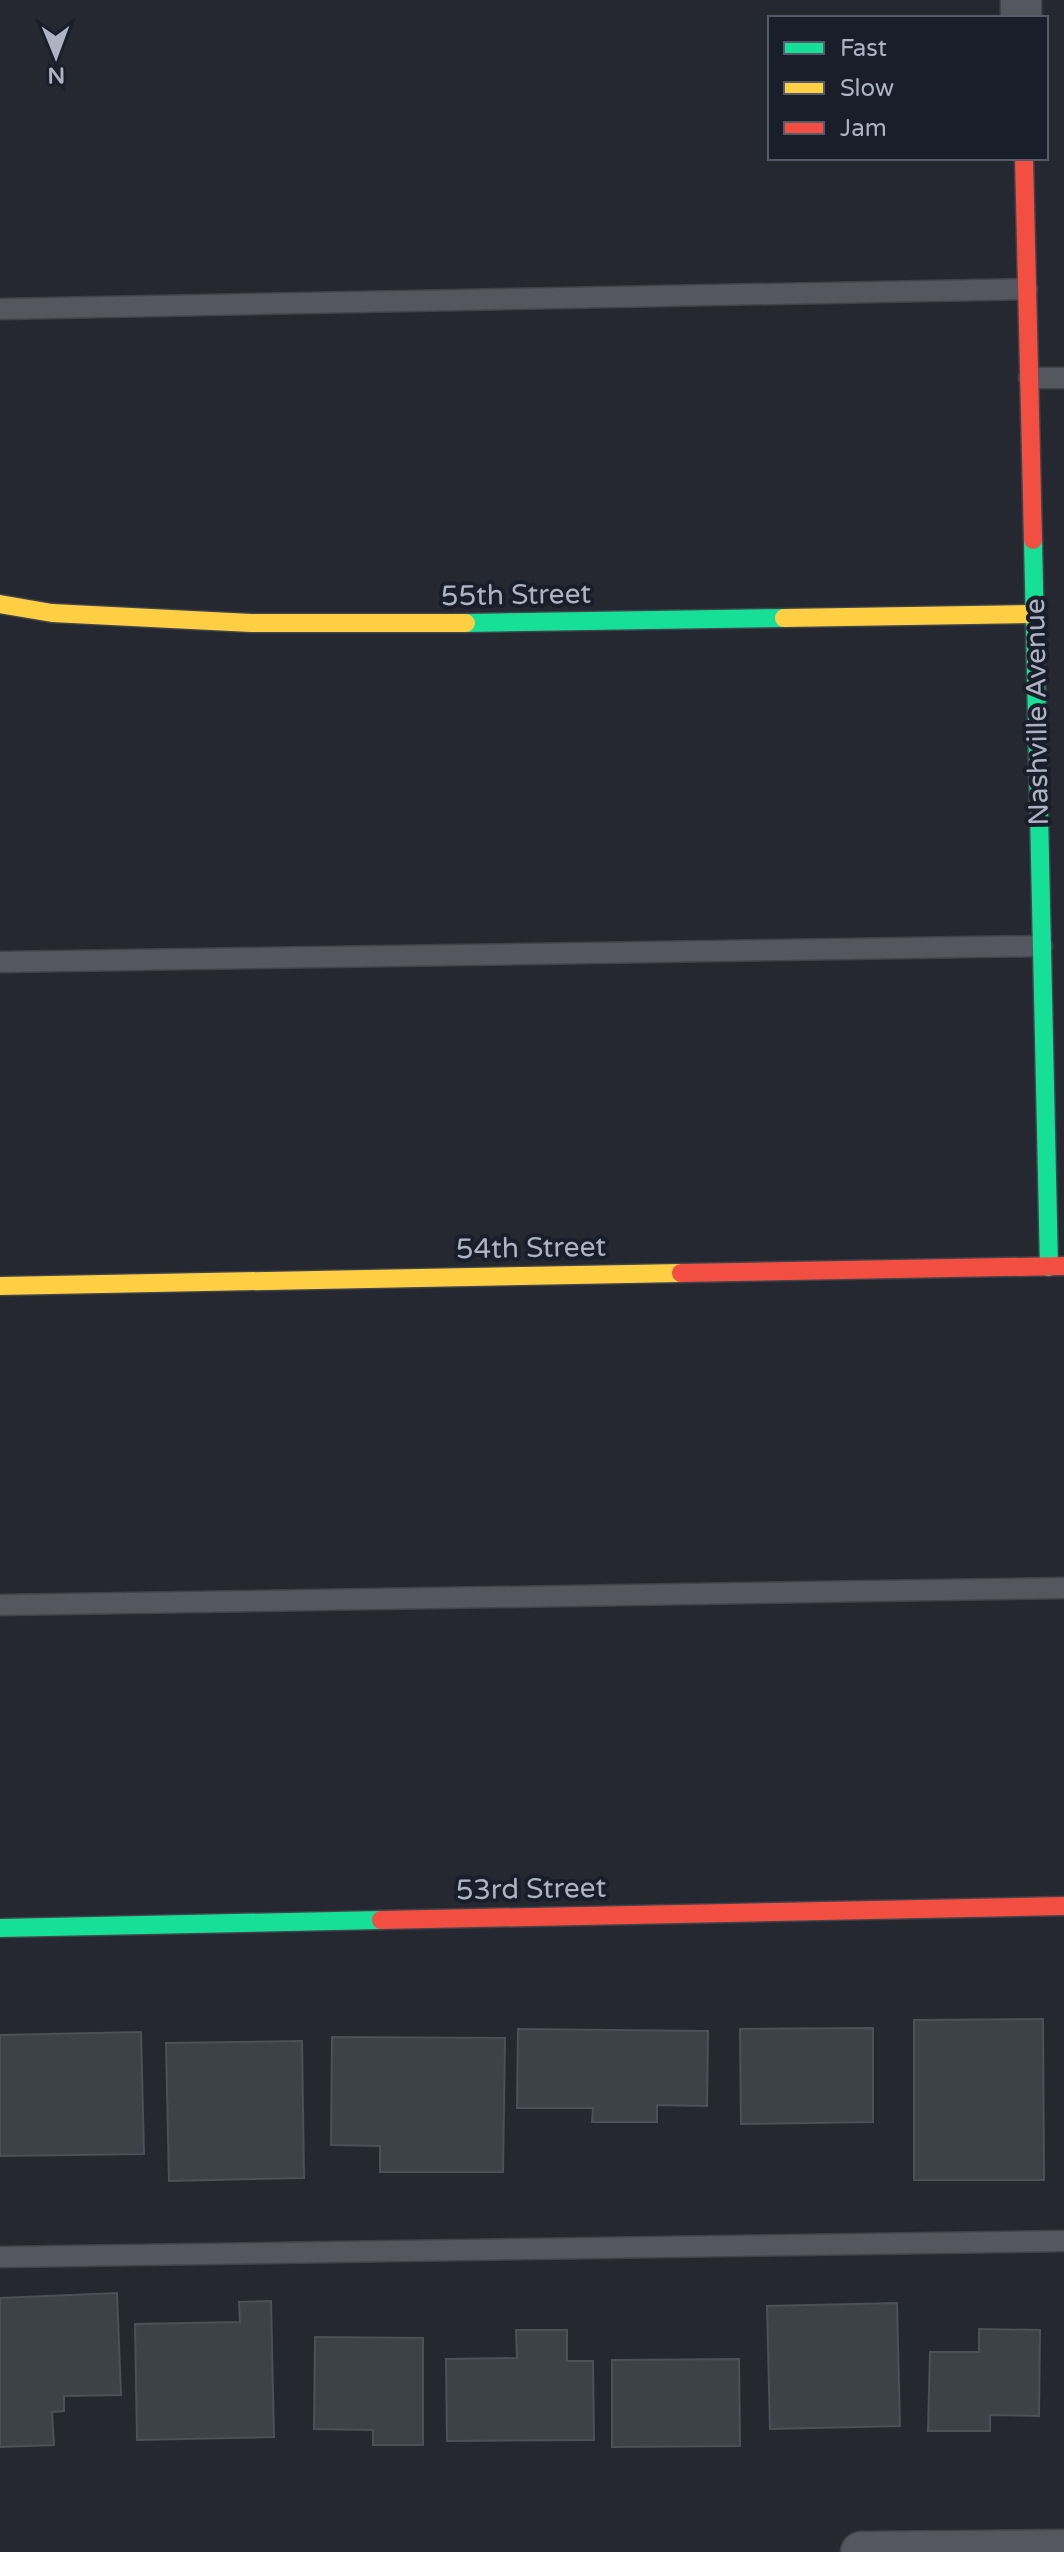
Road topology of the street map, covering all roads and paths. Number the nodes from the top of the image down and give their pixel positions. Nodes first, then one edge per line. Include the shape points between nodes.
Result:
1 (1024, 160) edge
2 (1027, 289) junction
3 (0, 309) edge
4 (1029, 378) junction
5 (1064, 378) edge
6 (0, 604) edge
7 (1034, 614) junction
8 (1038, 759) junction
9 (1064, 760) edge
10 (1042, 946) junction
11 (0, 962) edge
12 (1057, 1266) edge
13 (0, 1286) edge
14 (1064, 1588) edge
15 (0, 1605) edge
16 (1064, 1906) edge
17 (0, 1928) edge
18 (1064, 2241) edge
19 (0, 2257) edge
20 (1064, 2550) edge
21 (861, 2552) edge

1 - 2 street, Nashville Avenue
2 - 3 lane
2 - 4 street, Nashville Avenue
4 - 5 lane
4 - 7 street, Nashville Avenue
6 - 7 street, 55th Street via 52,613 365,625
7 - 8 street, Nashville Avenue
8 - 9 lane
8 - 10 street, Nashville Avenue
10 - 11 lane
10 - 12 street, Nashville Avenue
12 - 13 street, 54th Street
14 - 15 lane
16 - 17 street, 53rd Street
18 - 19 lane
20 - 21 street

